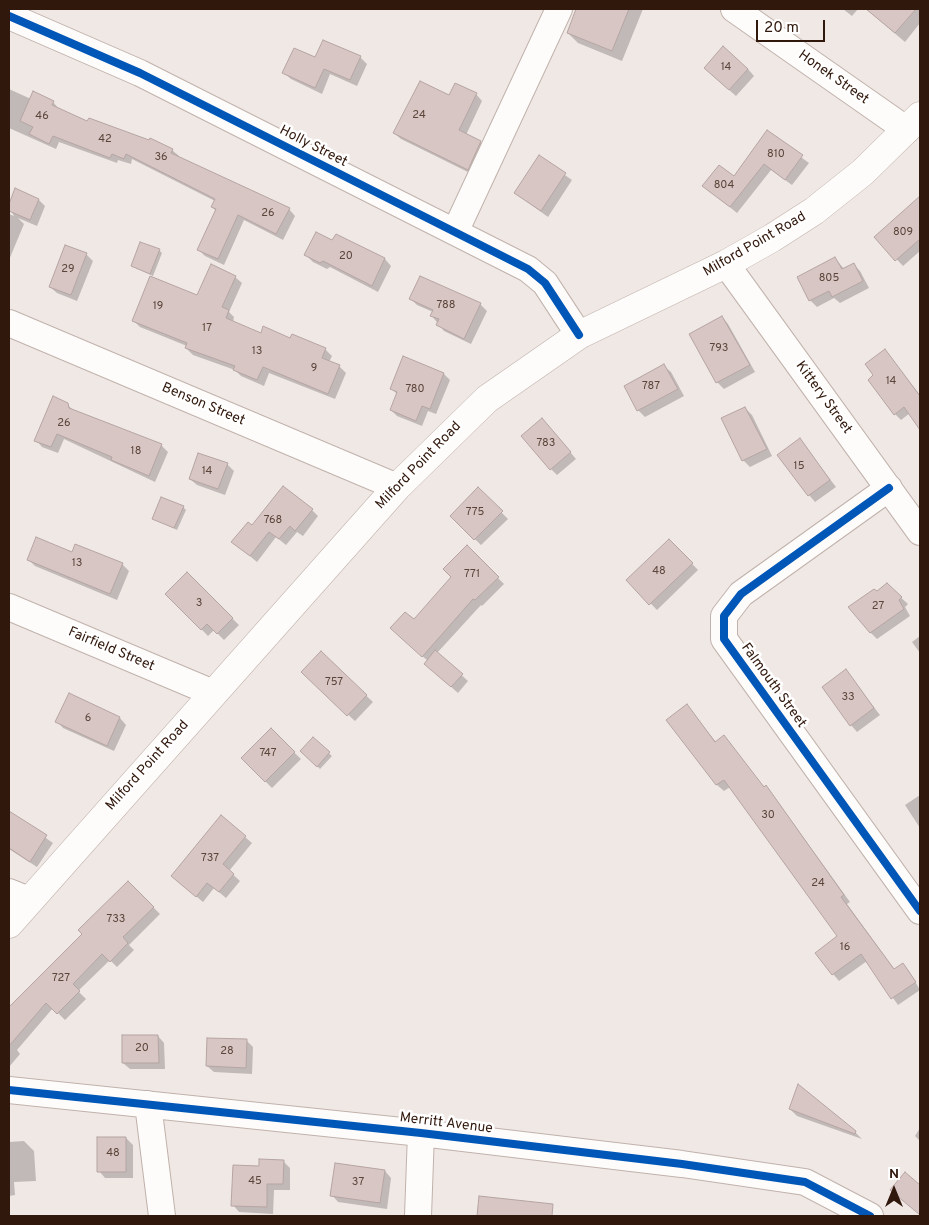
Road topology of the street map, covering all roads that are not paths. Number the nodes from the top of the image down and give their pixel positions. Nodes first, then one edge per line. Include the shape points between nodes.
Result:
1 (559, 9) edge
2 (734, 9) edge
3 (9, 16) edge
4 (914, 123) edge
5 (455, 232) junction
6 (726, 264) junction
7 (9, 323) edge
8 (579, 335) junction
9 (397, 487) junction
10 (889, 488) junction
11 (920, 532) edge
12 (9, 606) edge
13 (213, 693) junction
14 (19, 896) edge
15 (920, 911) edge
16 (9, 924) edge
17 (9, 1090) edge
18 (148, 1104) junction
19 (421, 1133) junction
20 (162, 1216) edge
21 (418, 1216) edge
22 (870, 1216) edge

1 - 5 street
2 - 4 street, Honek Street
3 - 5 street, Holly Street via 140,74
4 - 6 main road, Milford Point Road via 863,172 814,211
5 - 8 street, Holly Street via 537,275
6 - 8 main road, Milford Point Road
6 - 10 street, Kittery Street
7 - 9 street, Benson Street
8 - 9 main road, Milford Point Road via 487,399
9 - 13 main road, Milford Point Road
10 - 11 street, Kittery Street
10 - 15 street, Falmouth Street via 741,594 724,616 724,639
12 - 13 street, Fairfield Street
13 - 14 main road, Milford Point Road
14 - 16 main road, Milford Point Road
17 - 18 street, Merritt Avenue
18 - 19 street, Merritt Avenue
18 - 20 street
19 - 21 street
19 - 22 street, Merritt Avenue via 806,1182

